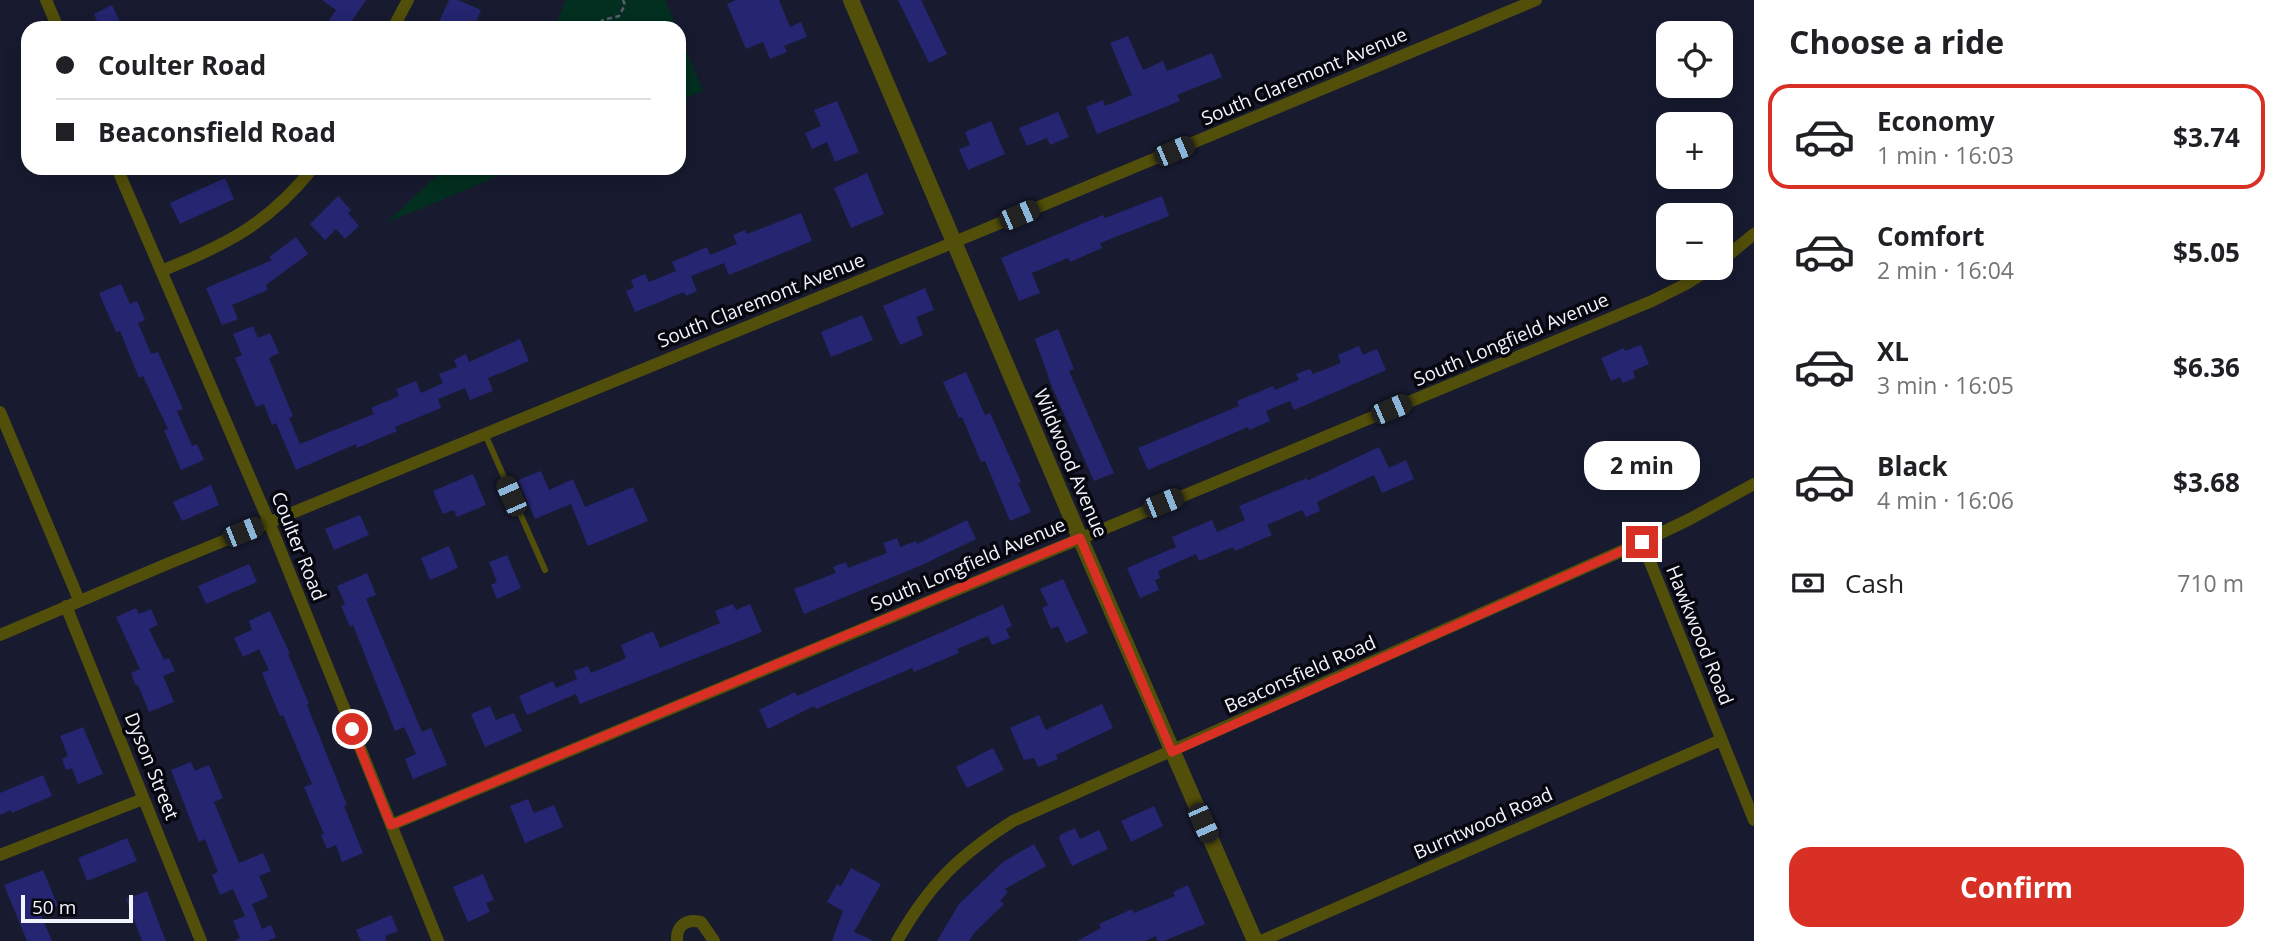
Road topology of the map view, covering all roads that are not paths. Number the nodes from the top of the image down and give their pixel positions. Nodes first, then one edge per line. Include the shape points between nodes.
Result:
1 (46, 0) edge
2 (408, 0) edge
3 (850, 0) edge
4 (1536, 0) edge
5 (55, 21) edge
6 (397, 21) edge
7 (120, 175) edge
8 (307, 175) edge
9 (1754, 234) edge
10 (954, 242) junction
11 (1733, 251) edge
12 (161, 271) junction
13 (1692, 280) edge
14 (0, 412) edge
15 (485, 434) junction
16 (1754, 484) edge
17 (269, 522) junction
18 (1080, 538) junction
19 (1642, 542) junction
20 (545, 570) dead end
21 (79, 600) junction
22 (65, 606) junction
23 (0, 635) edge
24 (1721, 740) junction
25 (1172, 752) junction
26 (143, 799) junction
27 (1754, 820) edge
28 (391, 825) junction
29 (0, 855) edge
30 (201, 941) edge
31 (438, 941) edge
32 (677, 941) edge
33 (714, 941) edge
34 (897, 941) edge
35 (1258, 941) edge

1 - 5 street
2 - 6 street
3 - 10 street, Wildwood Avenue
4 - 10 street, South Claremont Avenue
7 - 12 street, Coulter Road
8 - 12 street via 256,225
9 - 11 street
10 - 15 street, South Claremont Avenue
10 - 18 street, Wildwood Avenue
12 - 17 street, Coulter Road
13 - 18 street, South Longfield Avenue via 1652,301
14 - 21 street
15 - 17 street, South Claremont Avenue
15 - 20 lane
16 - 19 street, Beaconsfield Road
17 - 21 street, South Claremont Avenue
17 - 28 street, Coulter Road
18 - 25 street, Wildwood Avenue
18 - 28 street, South Longfield Avenue
19 - 24 street, Hawkwood Road
19 - 25 street, Beaconsfield Road
21 - 22 street, South Claremont Avenue
22 - 23 street, South Claremont Avenue
22 - 26 street, Dyson Street
24 - 27 street, Hawkwood Road
24 - 35 street, Burntwood Road
25 - 34 street, Beaconsfield Road via 1013,821 991,835 951,867 925,896
25 - 35 street, Wildwood Avenue
26 - 29 street
26 - 30 street, Dyson Street
28 - 31 street, Coulter Road
32 - 33 street via 679,928 693,920 701,922

